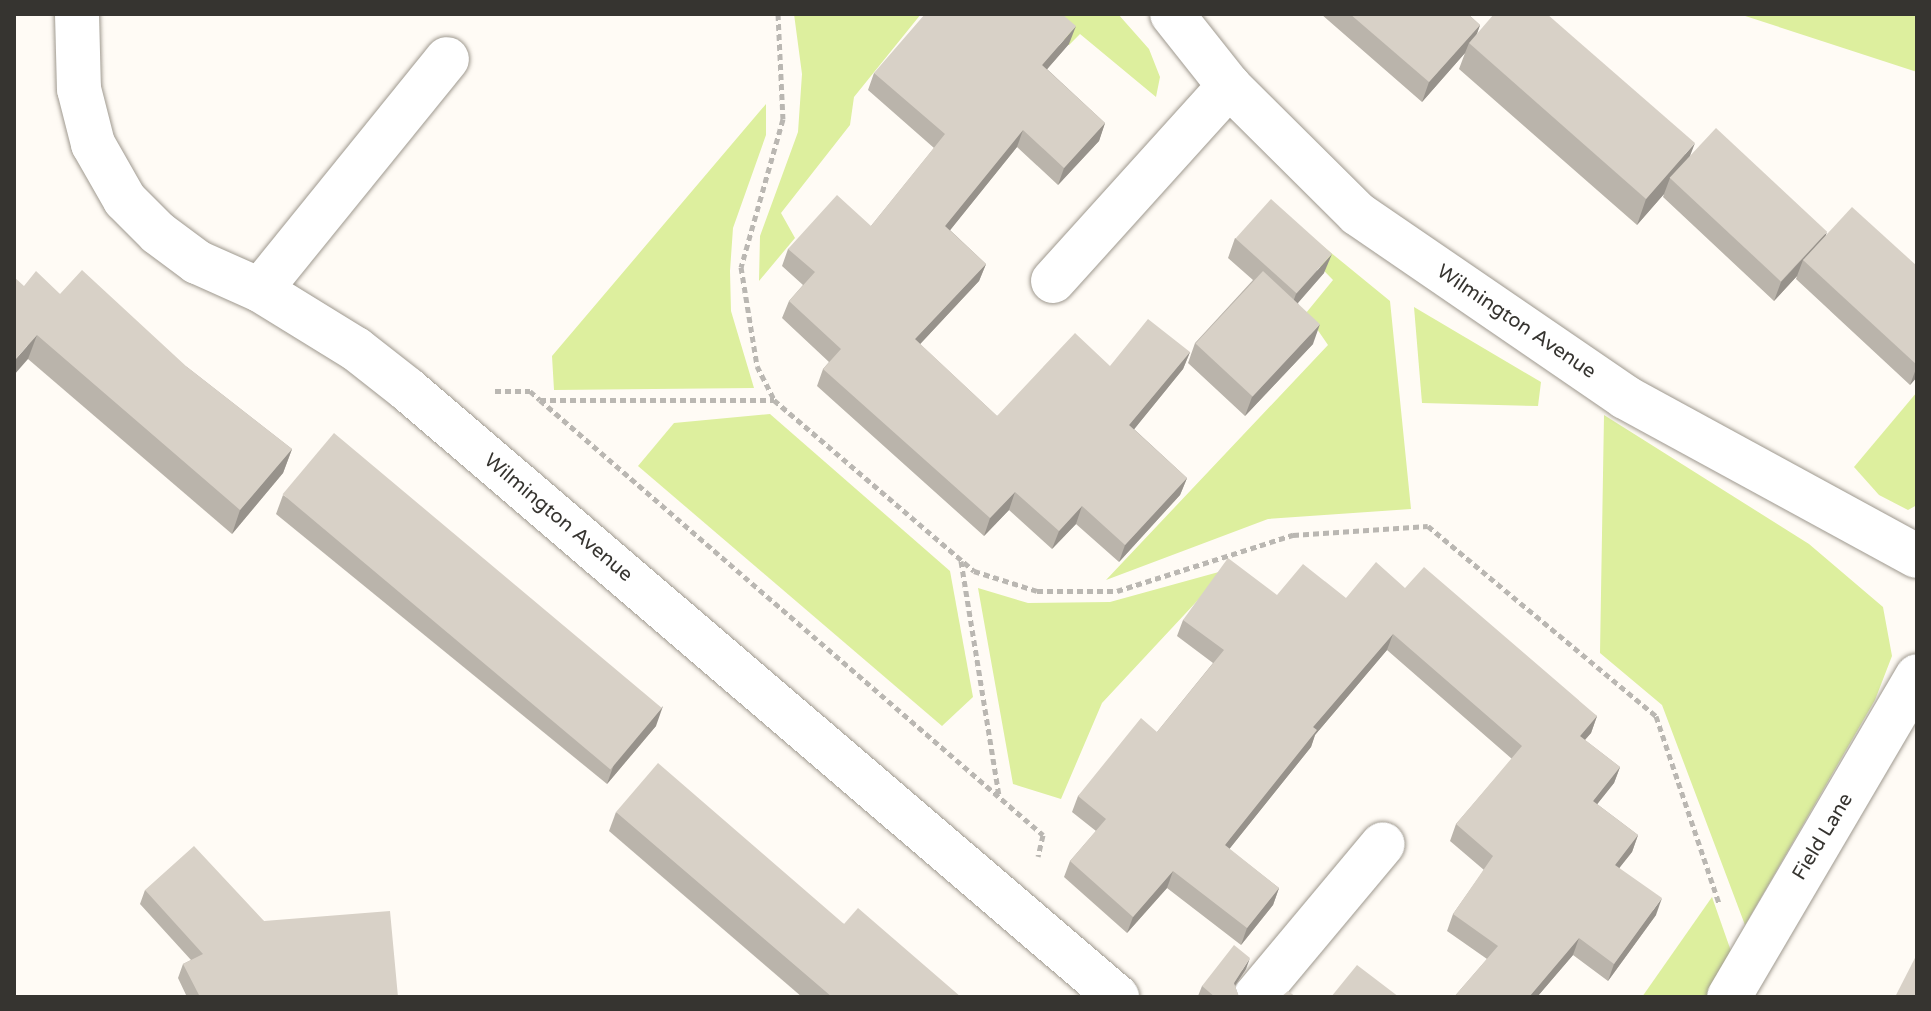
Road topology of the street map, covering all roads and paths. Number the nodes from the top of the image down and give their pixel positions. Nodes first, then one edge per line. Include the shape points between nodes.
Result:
1 (77, 14) edge
2 (778, 14) edge
3 (1172, 14) edge
4 (447, 59) dead end
5 (1229, 86) junction
6 (1053, 281) dead end
7 (260, 290) junction
8 (407, 389) junction
9 (540, 400) junction
10 (774, 400) junction
11 (1917, 556) edge
12 (961, 560) junction
13 (1917, 676) edge
14 (1000, 798) junction
15 (1383, 844) dead end
16 (1024, 915) junction
17 (1736, 984) edge
18 (1117, 997) edge
19 (1255, 997) edge

1 - 7 street, Wilmington Avenue via 79,89 93,144 125,200 197,262
2 - 10 path via 783,119 741,267 757,366
3 - 5 street, Wilmington Avenue
4 - 7 street
5 - 6 street
5 - 11 street, Wilmington Avenue via 1358,214 1625,397
7 - 8 street, Wilmington Avenue via 356,349
8 - 9 path via 530,391
8 - 16 street, Wilmington Avenue
9 - 10 path
9 - 14 path
10 - 12 path
12 - 14 path
12 - 17 path via 974,571 1037,591 1117,591 1293,535 1428,526 1656,716
13 - 17 street, Field Lane
14 - 16 path via 1043,835
15 - 19 street
16 - 18 street, Wilmington Avenue

